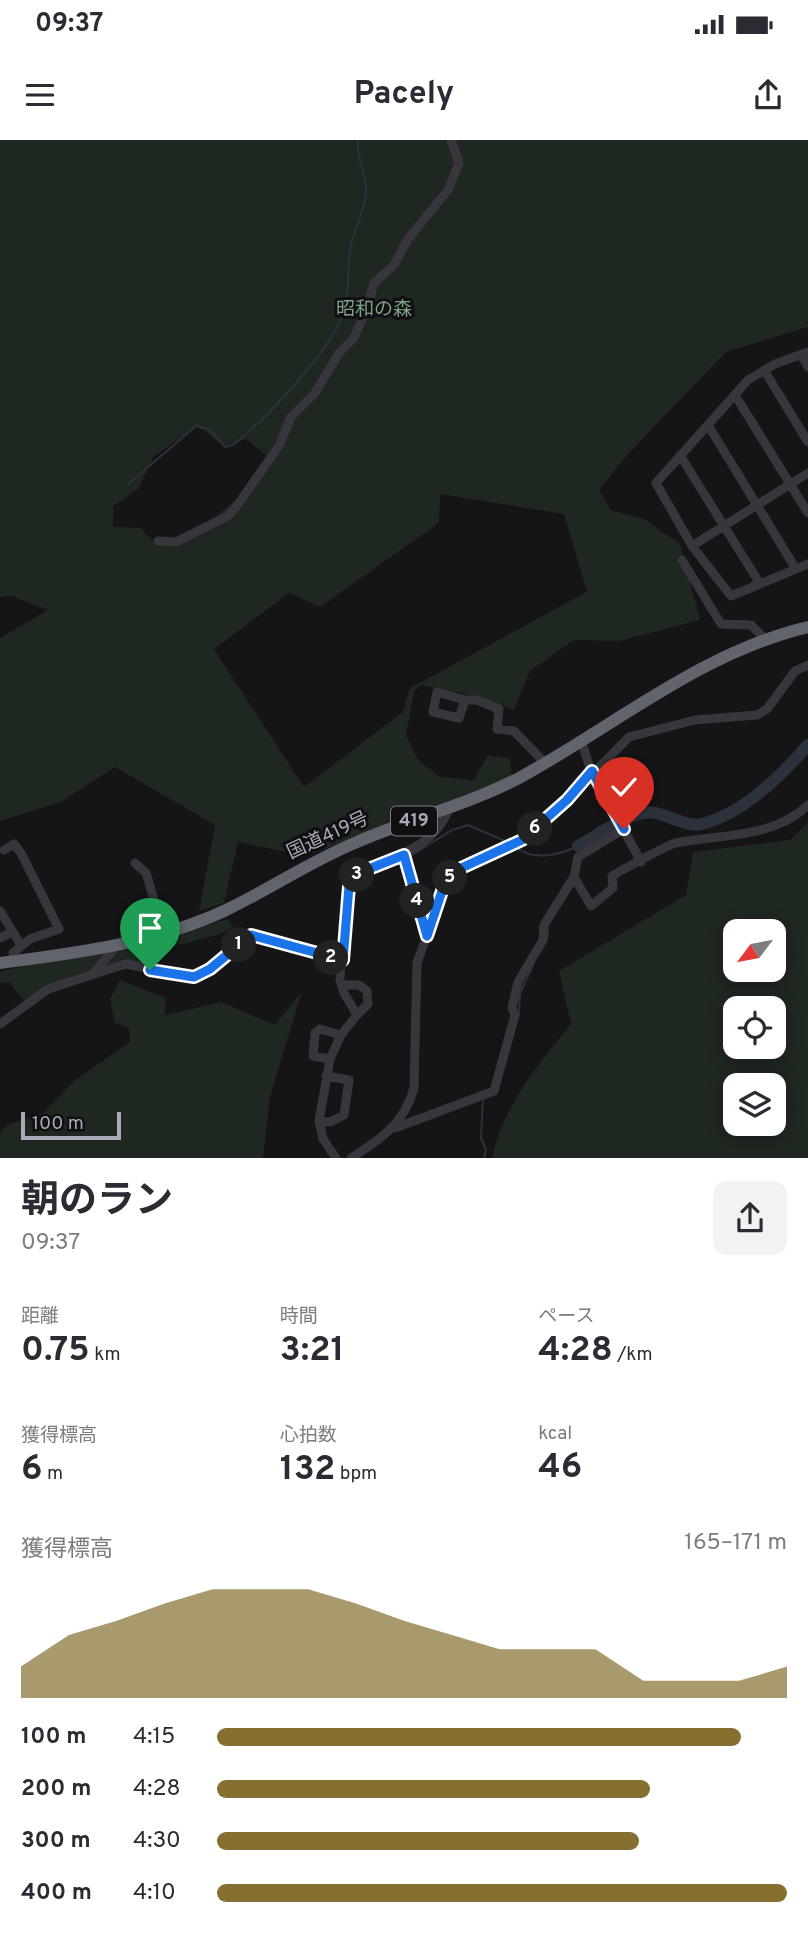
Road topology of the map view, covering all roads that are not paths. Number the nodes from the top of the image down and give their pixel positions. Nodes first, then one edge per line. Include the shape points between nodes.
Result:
1 (451, 140) edge
2 (804, 353) edge
3 (808, 367) edge
4 (764, 370) junction
5 (735, 395) junction
6 (708, 425) junction
7 (808, 442) edge
8 (680, 455) junction
9 (808, 473) edge
10 (791, 484) junction
11 (758, 505) junction
12 (808, 513) edge
13 (724, 525) junction
14 (158, 541) dead end
15 (692, 546) junction
16 (682, 560) dead end
17 (808, 564) edge
18 (796, 569) junction
19 (760, 584) junction
20 (808, 627) edge
21 (767, 641) junction
22 (808, 665) edge
23 (465, 700) dead end
24 (581, 740) junction
25 (544, 762) junction
26 (592, 771) junction
27 (808, 805) edge
28 (449, 808) junction
29 (622, 825) junction
30 (4, 849) dead end
31 (404, 855) junction
32 (641, 862) junction
33 (135, 863) dead end
34 (574, 877) junction
35 (0, 911) edge
36 (12, 932) junction
37 (164, 933) junction
38 (427, 936) junction
39 (0, 938) edge
40 (118, 943) junction
41 (21, 945) junction
42 (343, 960) junction
43 (15, 961) junction
44 (0, 963) edge
45 (91, 976) junction
46 (342, 985) junction
47 (357, 1015) junction
48 (0, 1024) edge
49 (341, 1035) junction
50 (330, 1059) junction
51 (326, 1076) junction
52 (319, 1121) junction
53 (394, 1128) junction
54 (336, 1158) edge
55 (351, 1158) edge

1 - 14 street via 459,163 448,190 408,239 394,265 374,283 353,339 315,393 291,417 279,446 248,491 228,516 176,542
2 - 3 street
2 - 4 street
4 - 5 street
4 - 7 street
5 - 6 street
5 - 10 street
6 - 8 street
6 - 11 street
8 - 13 street
8 - 15 street via 656,483
9 - 10 street
10 - 11 street
10 - 12 street
11 - 13 street
11 - 18 street
13 - 15 street
13 - 19 street
15 - 19 street via 731,596
16 - 21 street via 721,624 751,625
17 - 18 street
18 - 19 street
20 - 21 highway, 国道419号 / 419
21 - 24 highway, 国道419号 / 419 via 685,679
22 - 26 street via 795,671 763,712 695,720 629,737
23 - 25 street via 499,709 496,729 514,731
24 - 25 highway, 国道419号 / 419
24 - 26 street
25 - 28 highway, 国道419号 / 419
26 - 29 street
26 - 38 street via 522,840 457,870 443,888
27 - 32 street via 775,826 673,843
28 - 31 street via 431,834
28 - 37 highway, 国道419号 / 419 via 331,853 225,911
29 - 32 street
29 - 34 street via 578,857
30 - 41 street via 14,844 21,852 59,929
31 - 38 street
31 - 42 street via 361,872 349,886
32 - 34 street via 612,876 613,888 592,906
33 - 37 street via 146,873
34 - 53 street via 544,925 542,940 519,982 494,1091
35 - 36 street
36 - 39 street
36 - 41 street
37 - 40 highway, 国道419号 / 419
38 - 53 street via 417,963 414,1088
40 - 43 highway, 国道419号 / 419
40 - 45 street
41 - 43 street via 13,953
42 - 45 street via 251,935 194,977 126,964
42 - 46 street
43 - 44 highway, 国道419号 / 419
45 - 48 street via 48,989
46 - 47 street
46 - 47 street via 359,985 367,991 368,1004
47 - 49 street
49 - 50 street
49 - 50 street via 320,1029 315,1033 313,1056
50 - 51 street
51 - 52 street
51 - 52 street via 349,1080 344,1115 330,1122
52 - 54 street via 323,1139
53 - 55 street

